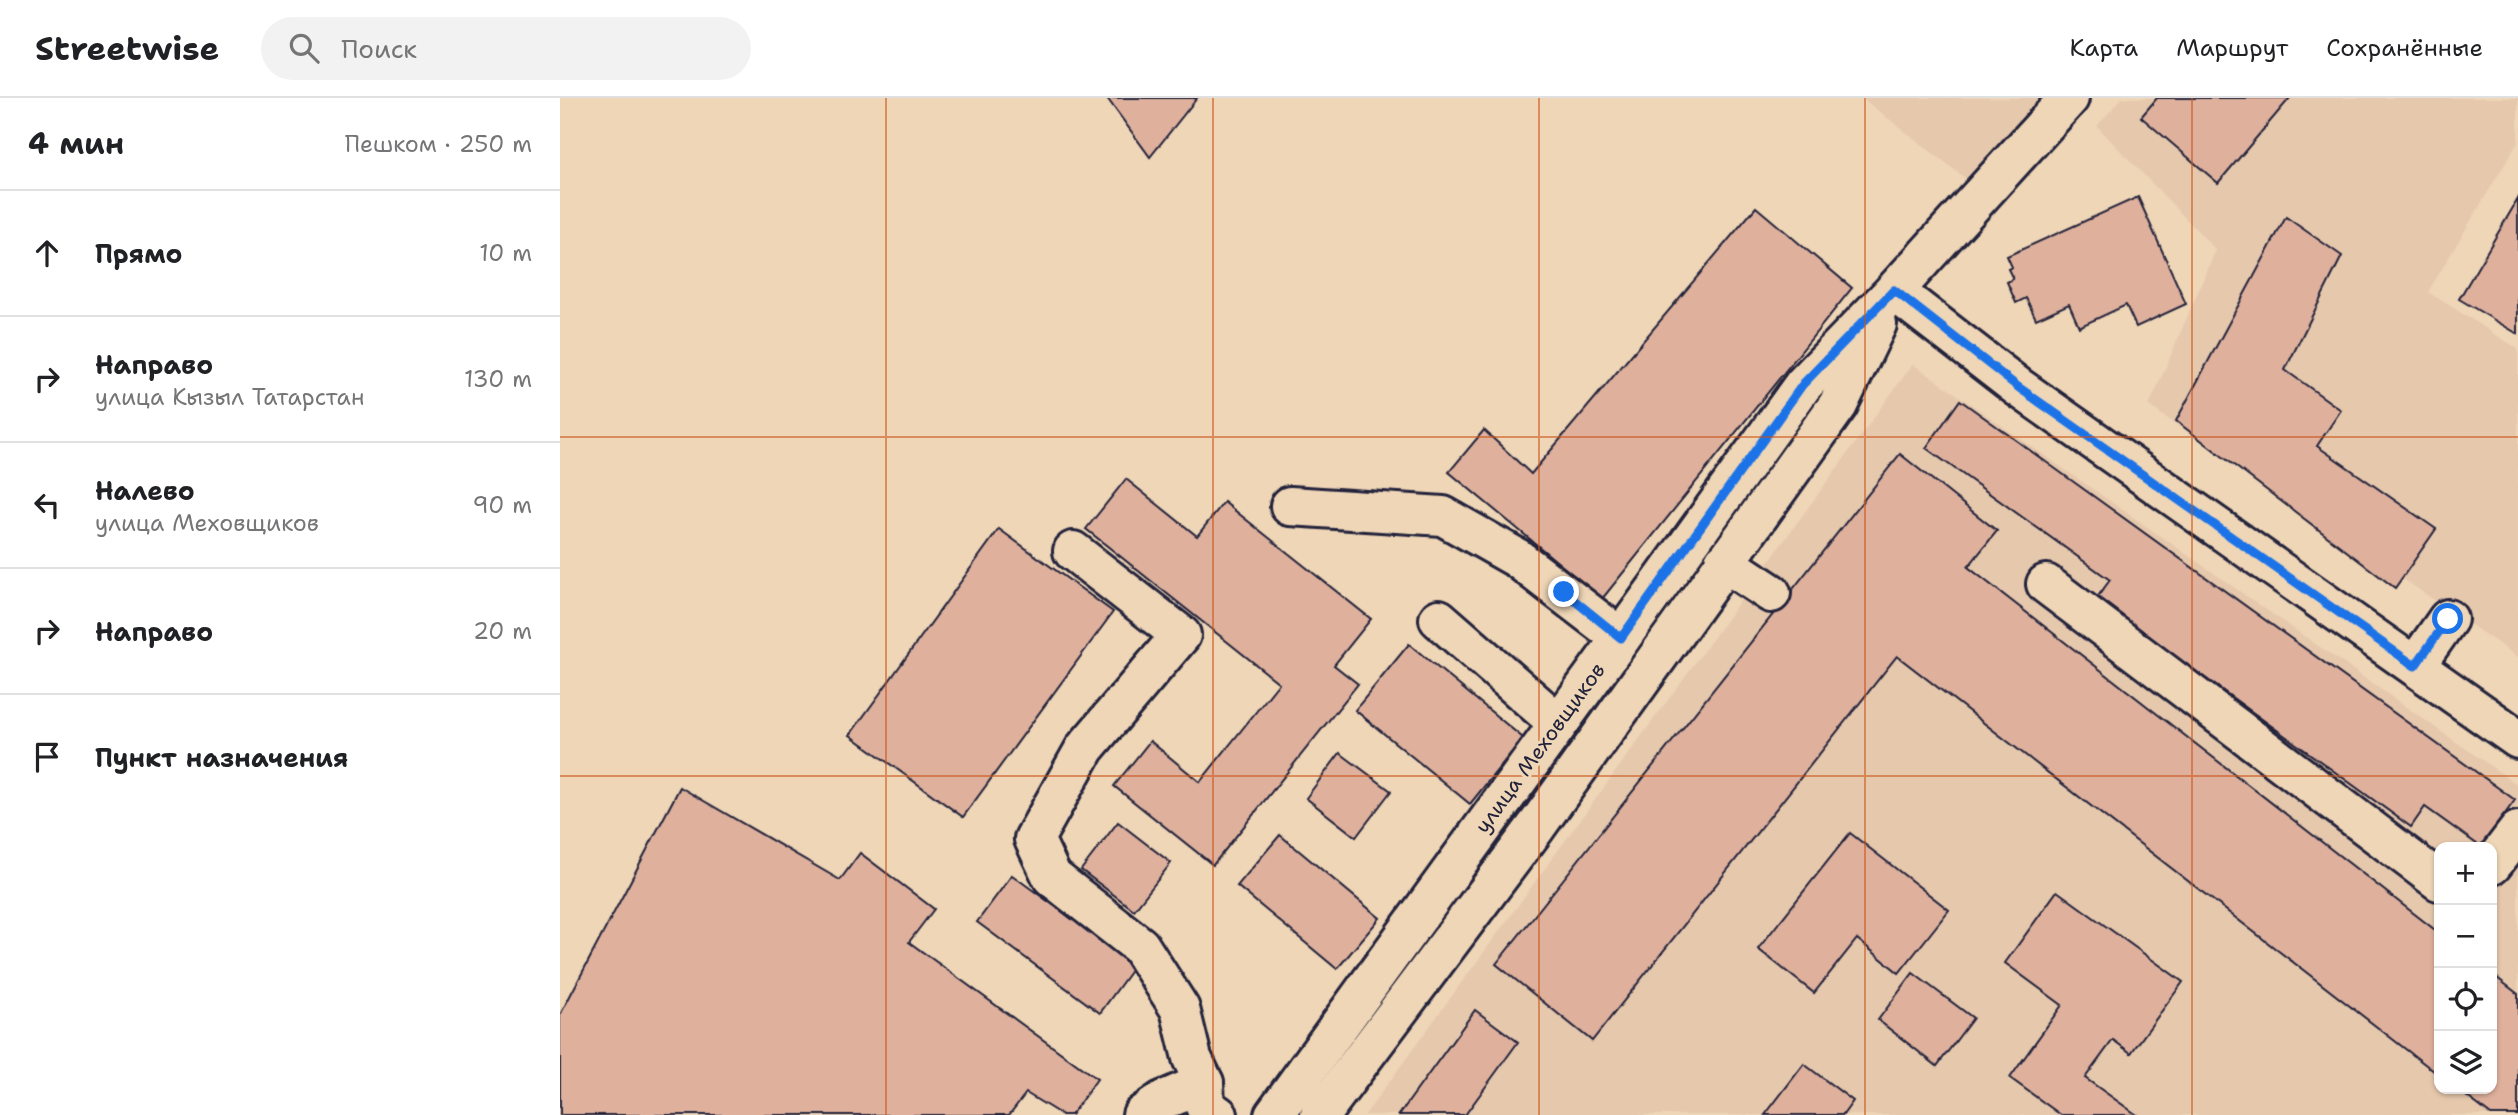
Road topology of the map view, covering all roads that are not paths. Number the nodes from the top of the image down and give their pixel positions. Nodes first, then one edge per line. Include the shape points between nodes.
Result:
1 (2070, 98) edge
2 (1894, 290) junction
3 (1290, 506) dead end
4 (1073, 551) dead end
5 (1724, 562) junction
6 (2046, 584) dead end
7 (1771, 593) dead end
8 (1439, 619) dead end
9 (2448, 619) dead end
10 (1621, 638) junction
11 (2415, 666) junction
12 (1558, 723) junction
13 (2518, 738) edge
14 (2518, 831) edge
15 (2497, 858) edge
16 (2434, 877) edge
17 (1211, 1099) edge
18 (1142, 1115) edge
19 (1274, 1115) edge
20 (1321, 1115) edge

1 - 2 main road, улица Меховщиков
2 - 5 main road, улица Меховщиков via 1838,405
2 - 10 main road, улица Меховщиков via 1803,384
2 - 11 main road via 2018,387
3 - 10 main road via 1443,516 1517,558
4 - 17 main road via 1181,635 1085,748 1034,839 1052,877 1140,946 1180,1009 1192,1058
5 - 7 main road
5 - 20 main road, улица Меховщиков via 1495,884
6 - 16 main road
8 - 12 main road
9 - 11 main road
10 - 12 main road, улица Меховщиков
11 - 13 main road
12 - 19 main road, улица Меховщиков
14 - 15 main road
17 - 18 main road via 1163,1101

